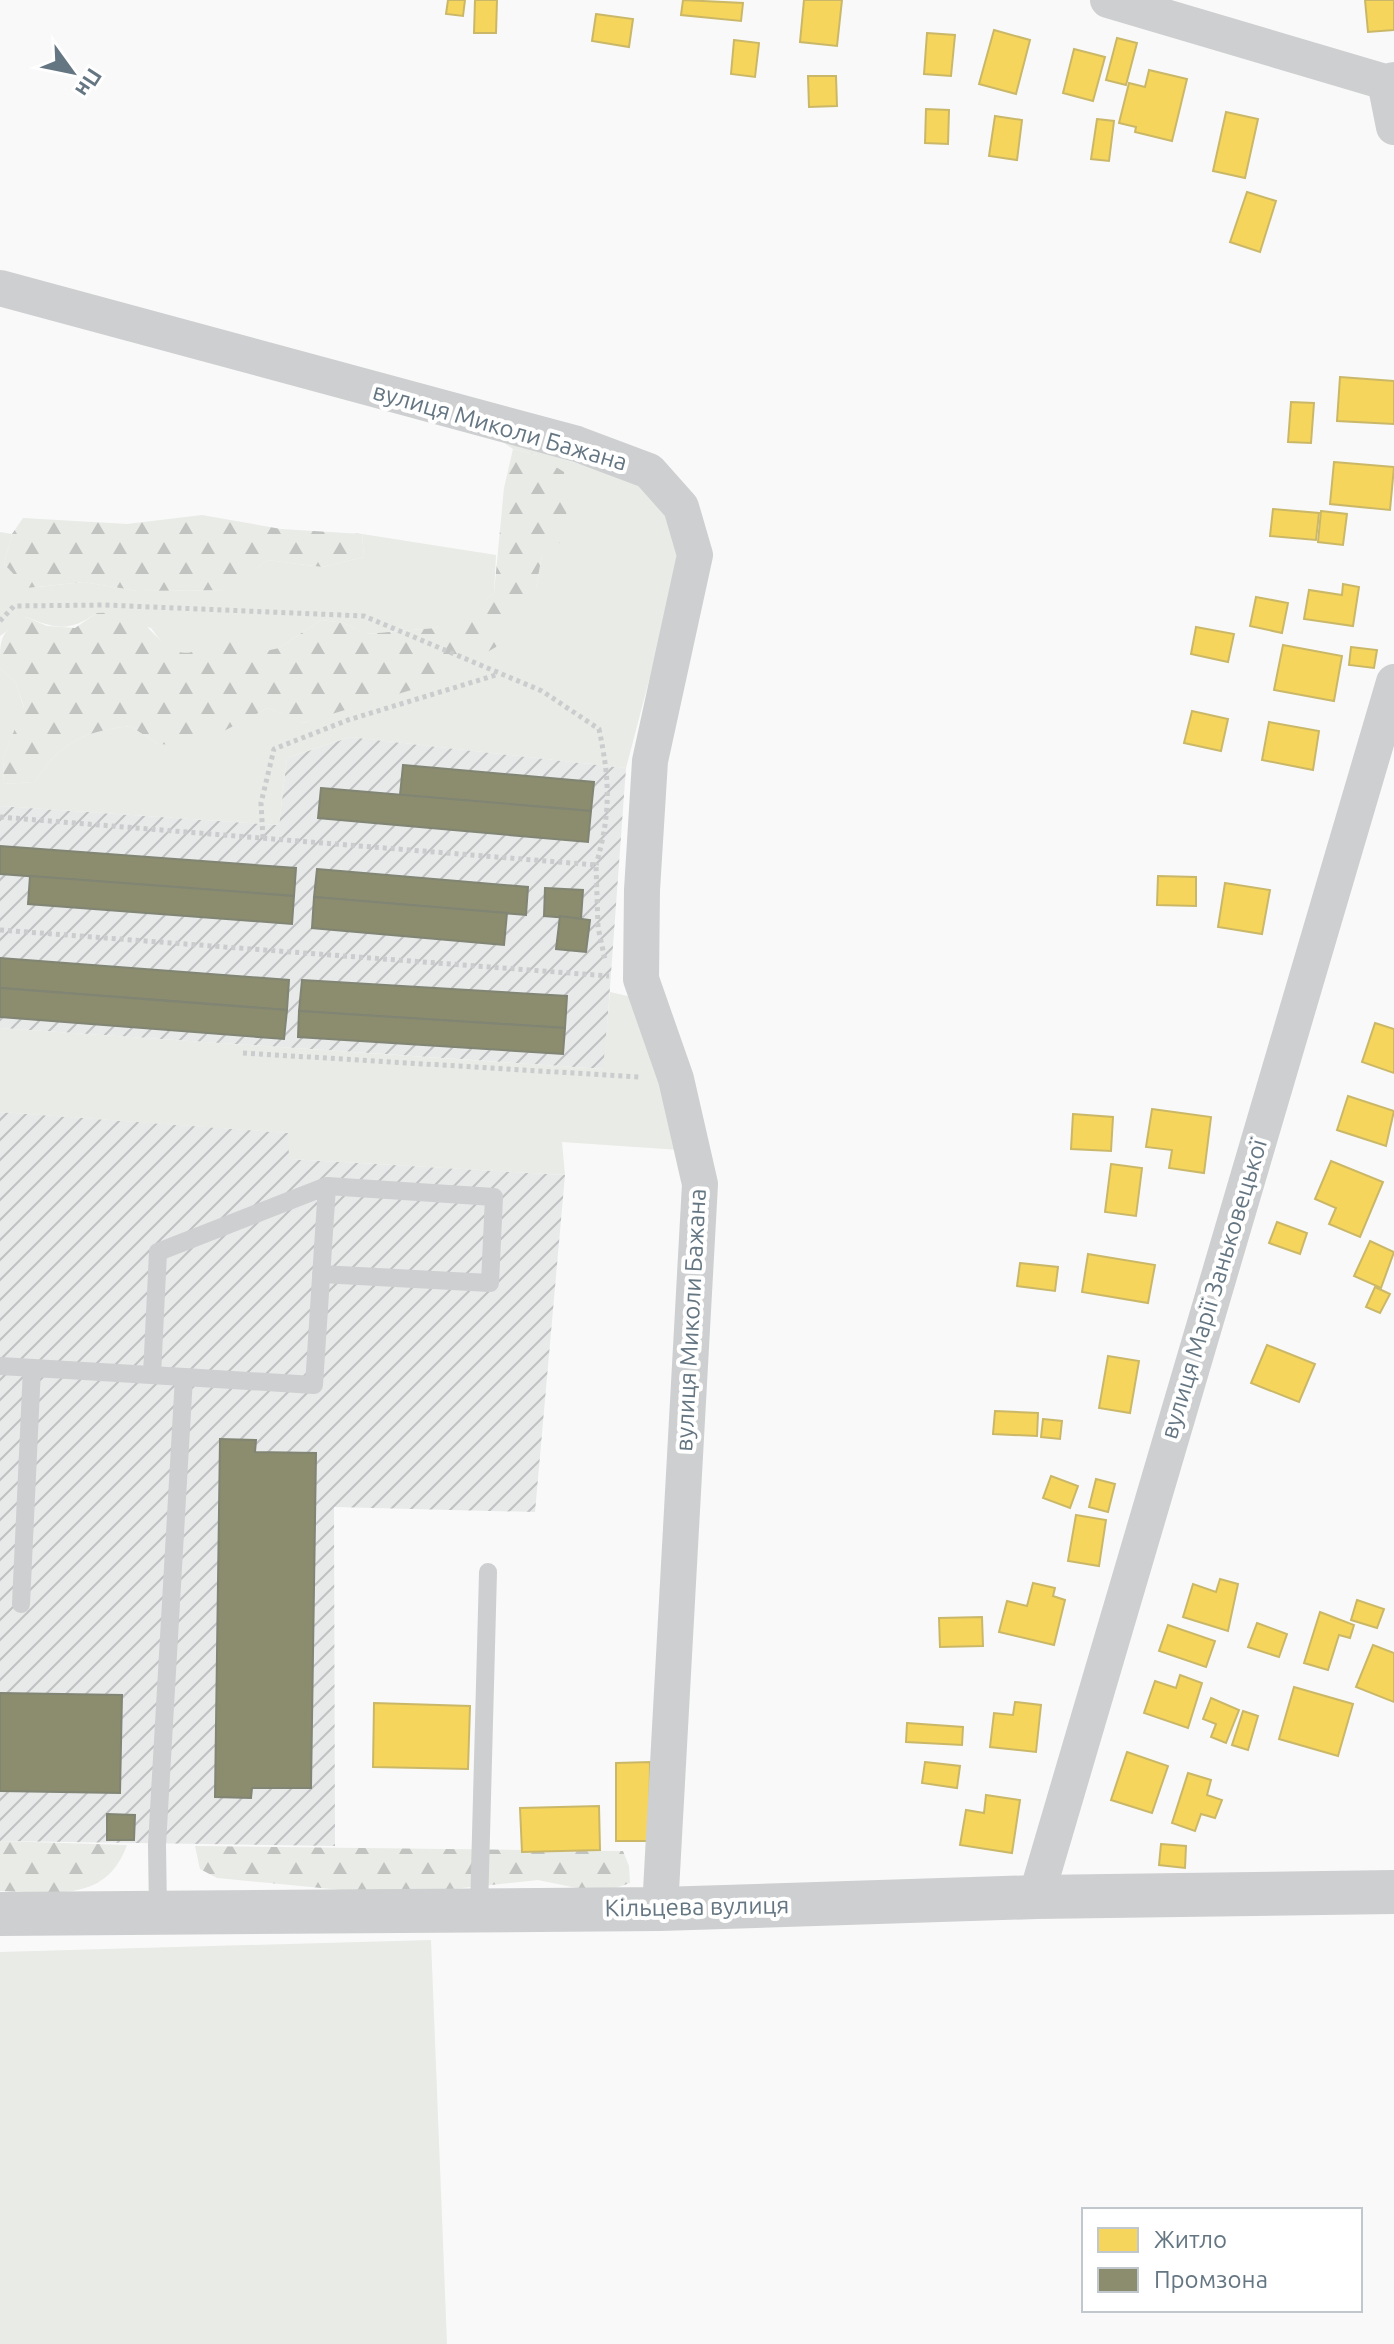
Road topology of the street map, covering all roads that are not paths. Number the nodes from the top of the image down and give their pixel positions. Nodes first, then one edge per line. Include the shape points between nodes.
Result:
1 (1108, 0) edge
2 (1390, 81) edge
3 (1394, 127) edge
4 (0, 288) edge
5 (1394, 682) edge
6 (327, 1186) junction
7 (321, 1274) junction
8 (0, 1366) edge
9 (32, 1368) junction
10 (152, 1375) junction
11 (184, 1377) junction
12 (488, 1572) dead end
13 (21, 1604) dead end
14 (1394, 1892) edge
15 (1036, 1897) junction
16 (660, 1909) junction
17 (479, 1910) junction
18 (158, 1911) junction
19 (0, 1914) edge

1 - 2 street
2 - 3 street
4 - 16 street, вулиця Миколи Бажана via 577,444 649,471 681,507 695,555 650,761 642,890 625,978 676,1079 700,1184
5 - 15 street, вулиця Марії Заньковецької
6 - 7 lane
6 - 7 lane via 494,1197 490,1283
6 - 10 lane via 158,1252
7 - 11 lane via 314,1385
8 - 9 lane
9 - 10 lane
9 - 13 lane
10 - 11 lane
11 - 18 lane via 157,1845
12 - 17 lane
14 - 15 street, Кільцева вулиця
15 - 16 street, Кільцева вулиця
16 - 17 street, Кільцева вулиця
17 - 18 street, Кільцева вулиця
18 - 19 street, Кільцева вулиця

